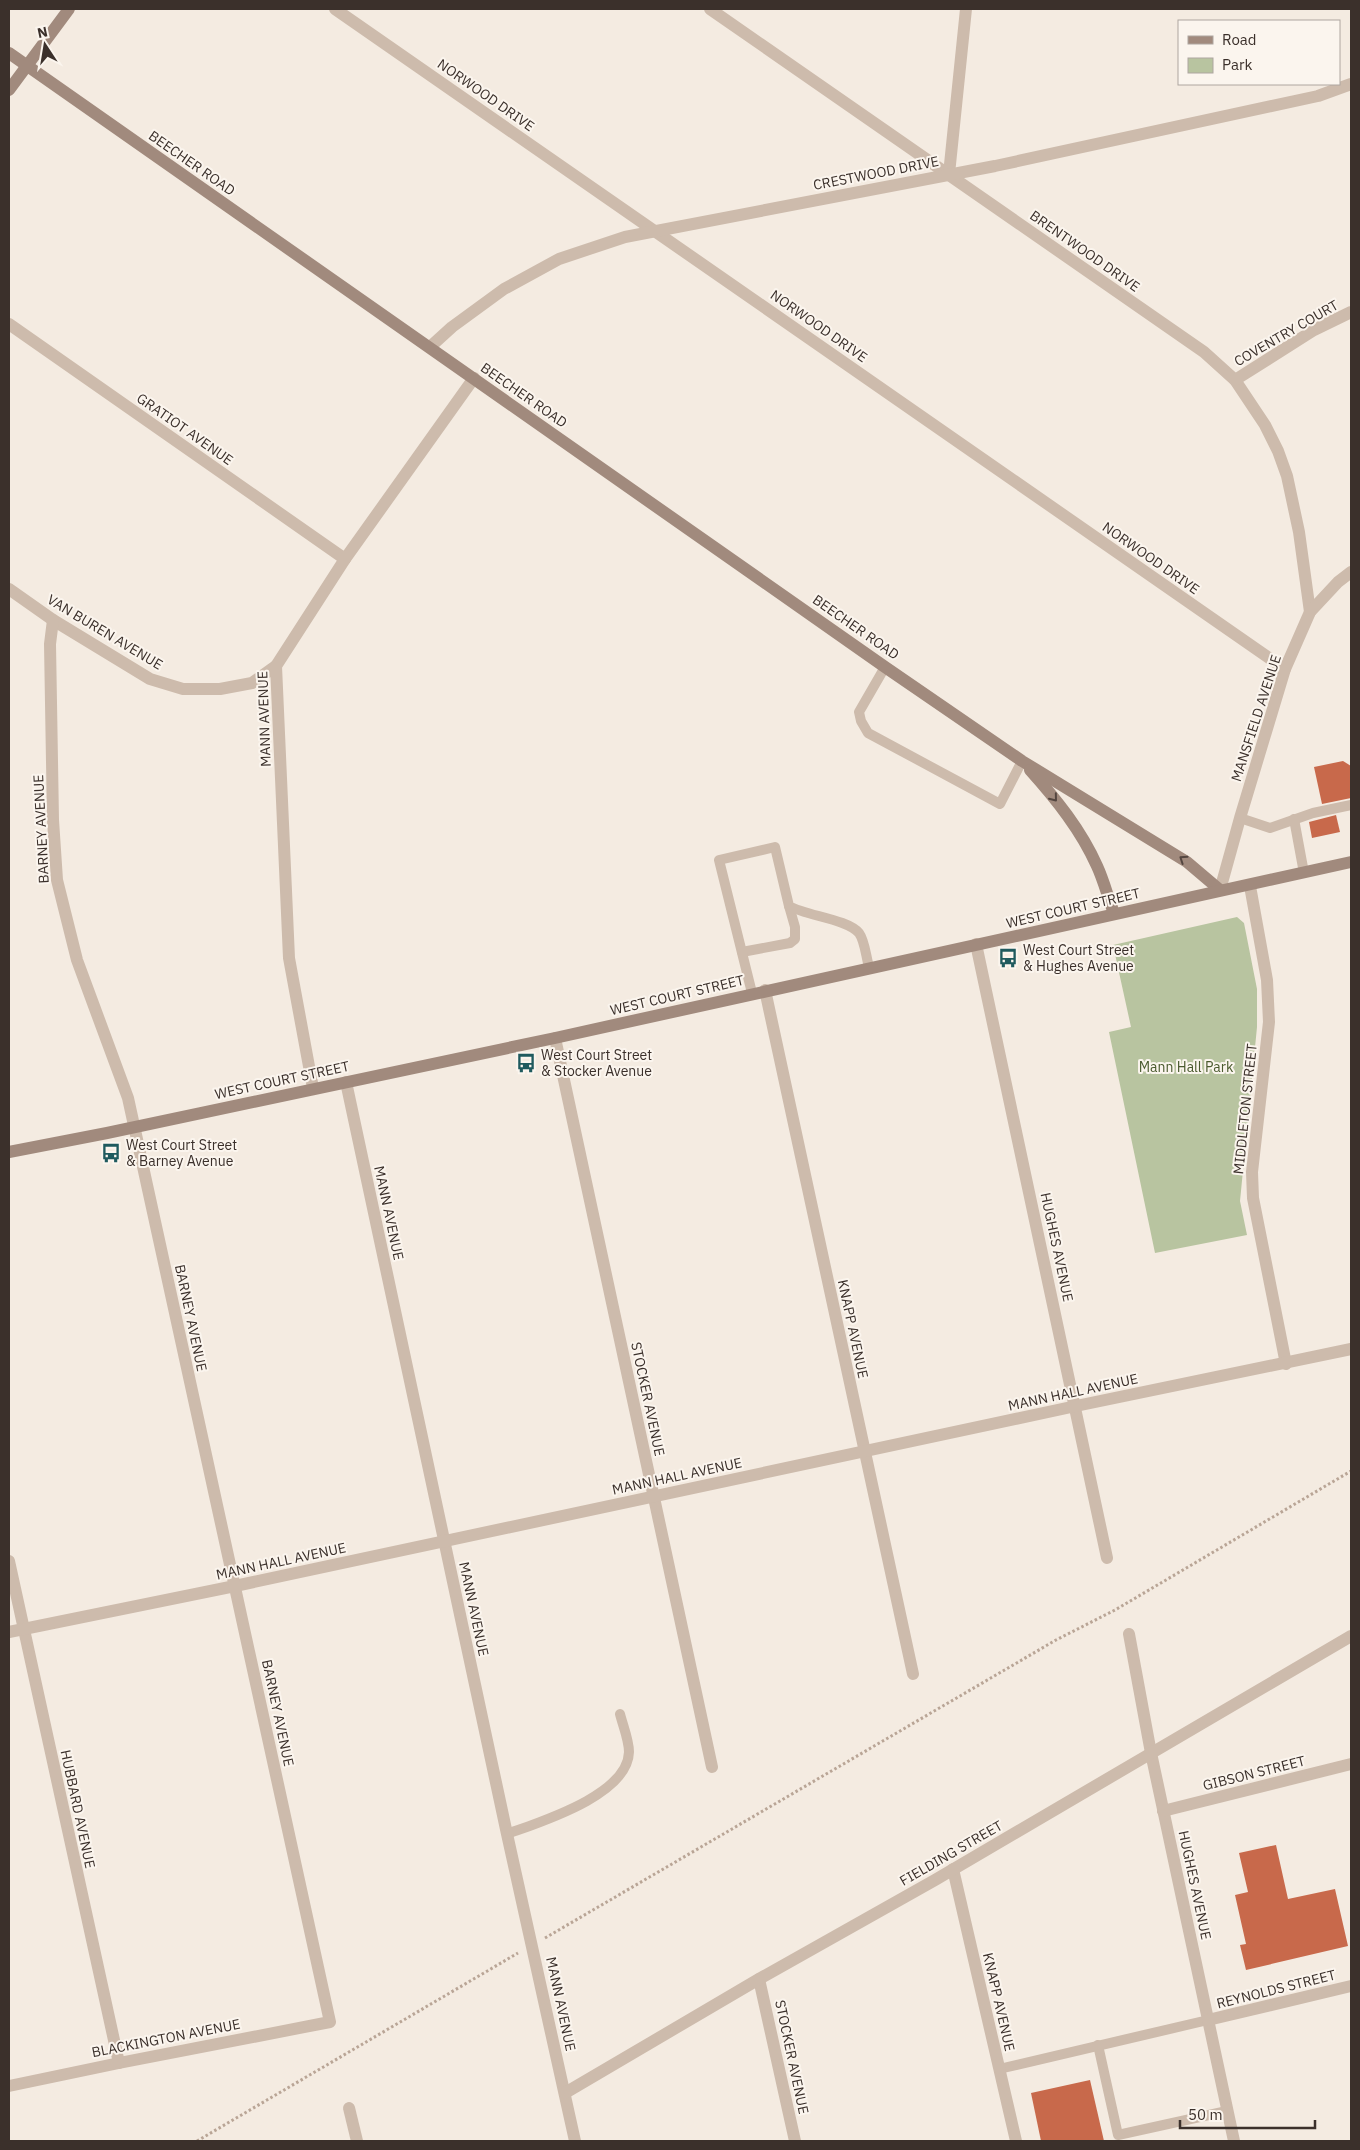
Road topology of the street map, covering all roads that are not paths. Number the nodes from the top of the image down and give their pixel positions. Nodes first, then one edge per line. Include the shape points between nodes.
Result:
1 (70, 9) edge
2 (335, 9) edge
3 (710, 9) edge
4 (966, 9) edge
5 (9, 53) edge
6 (26, 65) junction
7 (1351, 84) edge
8 (9, 90) edge
9 (949, 174) junction
10 (656, 230) junction
11 (1351, 312) edge
12 (9, 324) edge
13 (430, 347) junction
14 (474, 378) junction
15 (1235, 380) junction
16 (345, 559) junction
17 (1351, 572) edge
18 (9, 589) edge
19 (1310, 612) junction
20 (53, 620) junction
21 (276, 666) junction
22 (886, 666) junction
23 (1285, 669) junction
24 (1022, 761) junction
25 (1351, 805) edge
26 (1240, 818) junction
27 (1294, 820) junction
28 (1351, 862) edge
29 (1304, 873) junction
30 (1250, 886) junction
31 (1220, 890) junction
32 (789, 906) junction
33 (1114, 913) junction
34 (976, 944) junction
35 (742, 952) junction
36 (869, 967) junction
37 (765, 990) junction
38 (752, 993) junction
39 (555, 1038) junction
40 (346, 1082) junction
41 (312, 1088) junction
42 (134, 1128) junction
43 (9, 1152) edge
44 (1351, 1349) edge
45 (1286, 1364) junction
46 (1076, 1406) junction
47 (863, 1451) junction
48 (653, 1496) junction
49 (445, 1541) junction
50 (1107, 1558) dead end
51 (9, 1561) edge
52 (235, 1586) junction
53 (23, 1629) junction
54 (9, 1632) edge
55 (1129, 1634) dead end
56 (1351, 1636) edge
57 (912, 1674) dead end
58 (620, 1714) dead end
59 (1151, 1753) junction
60 (1351, 1764) edge
61 (712, 1766) dead end
62 (1163, 1811) junction
63 (507, 1834) junction
64 (953, 1869) junction
65 (759, 1979) junction
66 (1351, 1986) edge
67 (1208, 2020) junction
68 (330, 2022) joint
69 (1098, 2045) junction
70 (119, 2062) junction
71 (999, 2069) junction
72 (9, 2086) edge
73 (565, 2093) junction
74 (350, 2108) dead end
75 (1227, 2111) junction
76 (357, 2141) edge
77 (575, 2141) edge
78 (795, 2141) edge
79 (1016, 2141) edge
80 (1234, 2141) edge

1 - 6 street
2 - 10 street, NORWOOD DRIVE
3 - 9 street, BRENTWOOD DRIVE
4 - 9 street
5 - 6 street, BEECHER ROAD
6 - 8 street
6 - 13 street, BEECHER ROAD
7 - 9 street, CRESTWOOD DRIVE via 1318,96
9 - 10 street, CRESTWOOD DRIVE
9 - 15 street, BRENTWOOD DRIVE via 1204,352
10 - 13 street, CRESTWOOD DRIVE via 559,259 504,290
10 - 23 street, NORWOOD DRIVE
11 - 15 street, COVENTRY COURT via 1314,330
12 - 16 street, GRATIOT AVENUE
13 - 14 street, BEECHER ROAD
14 - 16 street, MANN AVENUE
14 - 22 street, BEECHER ROAD
15 - 19 street, BRENTWOOD DRIVE via 1265,425 1287,476
16 - 21 street, MANN AVENUE
17 - 19 street, MANSFIELD AVENUE
18 - 20 street, VAN BUREN AVENUE
19 - 23 street, MANSFIELD AVENUE
20 - 21 street, VAN BUREN AVENUE via 150,679 183,689 220,689 252,683
20 - 42 street, BARNEY AVENUE via 50,644 52,790 57,880 77,960 128,1098
21 - 41 street, MANN AVENUE via 289,958
22 - 24 street, BEECHER ROAD
22 - 24 lane via 859,712 868,733 1000,804
23 - 26 street, MANSFIELD AVENUE
31 -> 24 street, BEECHER ROAD via 1187,862
24 -> 33 street, BEECHER ROAD via 1074,825 1097,866
25 - 27 lane
26 - 27 lane via 1270,828
26 - 31 street, MANSFIELD AVENUE
27 - 29 lane
28 - 29 street, WEST COURT STREET
29 - 30 street, WEST COURT STREET
30 - 31 street, WEST COURT STREET
30 - 45 street, MIDDLETON STREET via 1267,980 1269,1022 1252,1172 1253,1198
31 - 33 street, WEST COURT STREET
32 - 35 lane via 795,939 790,943
32 - 35 lane via 775,847 719,860
32 - 36 lane via 802,913 846,924 858,932
33 - 34 street, WEST COURT STREET
34 - 36 street, WEST COURT STREET
34 - 46 street, HUGHES AVENUE
35 - 38 lane
36 - 37 street, WEST COURT STREET
37 - 38 street, WEST COURT STREET
37 - 47 street, KNAPP AVENUE
38 - 39 street, WEST COURT STREET
39 - 40 street, WEST COURT STREET
39 - 48 street, STOCKER AVENUE
40 - 41 street, WEST COURT STREET
40 - 49 street, MANN AVENUE
41 - 42 street, WEST COURT STREET
42 - 43 street, WEST COURT STREET
42 - 52 street, BARNEY AVENUE
44 - 45 street, MANN HALL AVENUE
45 - 46 street, MANN HALL AVENUE
46 - 47 street, MANN HALL AVENUE
46 - 50 street, HUGHES AVENUE
47 - 48 street, MANN HALL AVENUE
47 - 57 street, KNAPP AVENUE
48 - 49 street, MANN HALL AVENUE
48 - 61 street, STOCKER AVENUE
49 - 52 street, MANN HALL AVENUE
49 - 63 street, MANN AVENUE
51 - 53 street, HUBBARD AVENUE
52 - 53 street, MANN HALL AVENUE
52 - 68 street, BARNEY AVENUE
53 - 54 street, MANN HALL AVENUE
53 - 70 street, HUBBARD AVENUE
55 - 59 street, HUGHES AVENUE
56 - 59 street, FIELDING STREET
58 - 63 lane via 629,1752 622,1773 601,1792 558,1816
59 - 62 street, HUGHES AVENUE
59 - 64 street, FIELDING STREET
60 - 62 street, GIBSON STREET
62 - 67 street, HUGHES AVENUE
63 - 73 street, MANN AVENUE
64 - 65 street, FIELDING STREET
64 - 71 street, KNAPP AVENUE
65 - 73 street, FIELDING STREET
65 - 78 street, STOCKER AVENUE
66 - 67 street, REYNOLDS STREET
67 - 69 lane
67 - 75 street, HUGHES AVENUE
68 - 70 street, BLACKINGTON AVENUE
69 - 71 lane
69 - 75 lane via 1118,2135
70 - 72 street, BLACKINGTON AVENUE
71 - 79 street, KNAPP AVENUE
73 - 77 street, MANN AVENUE
74 - 76 street
75 - 80 street, HUGHES AVENUE

